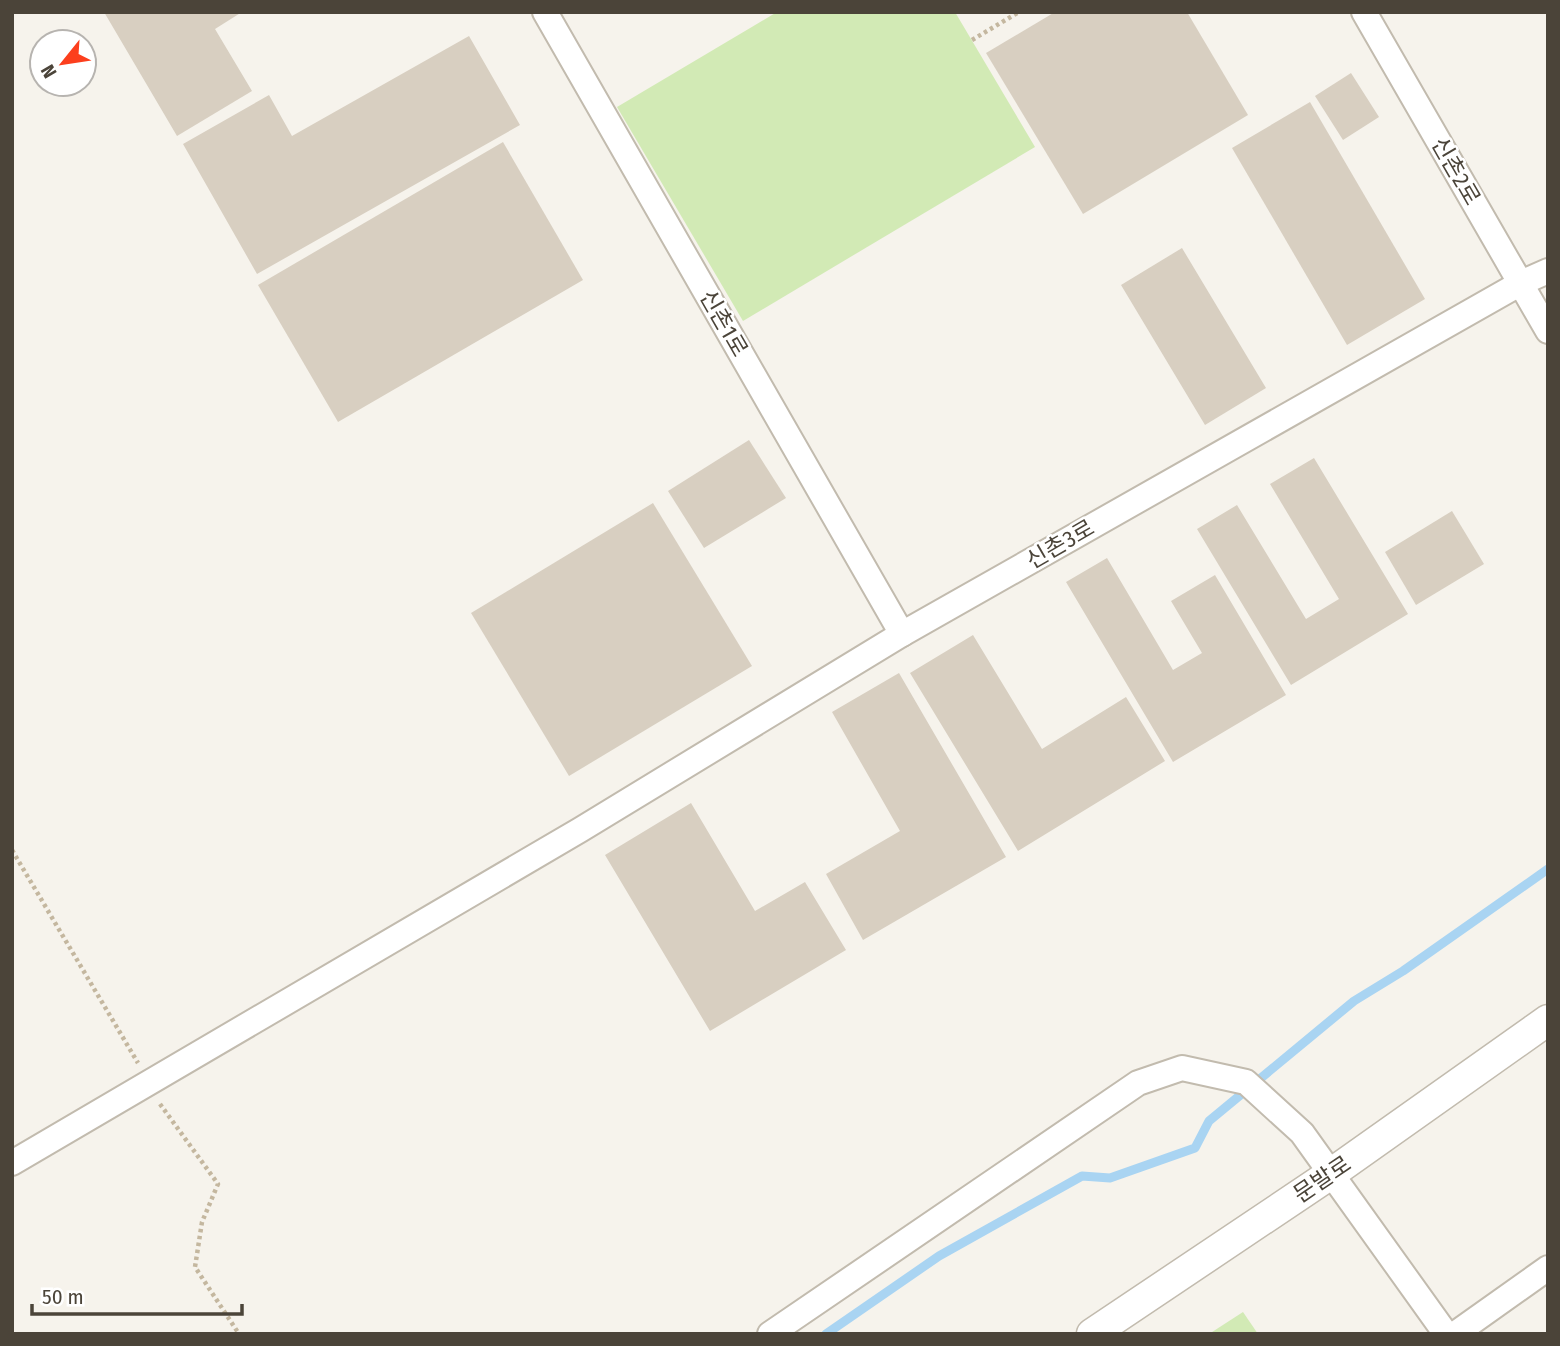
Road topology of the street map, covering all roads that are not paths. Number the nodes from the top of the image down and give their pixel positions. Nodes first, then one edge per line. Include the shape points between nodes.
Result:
1 (545, 12) edge
2 (1364, 12) edge
3 (1548, 271) edge
4 (1521, 283) junction
5 (1548, 331) edge
6 (902, 634) junction
7 (1548, 1020) edge
8 (12, 1163) edge
9 (1332, 1173) junction
10 (1548, 1268) edge
11 (770, 1334) edge
12 (1092, 1334) edge
13 (1446, 1334) edge
14 (1455, 1334) edge

1 - 6 street, 신촌1로
2 - 4 street, 신촌2로
3 - 4 street, 신촌3로
4 - 5 street, 신촌2로
4 - 6 street, 신촌3로
6 - 8 street, 신촌3로 via 580,831
7 - 9 street, 문발로
9 - 11 street via 1302,1133 1246,1082 1182,1068 1138,1083
9 - 12 street, 문발로
9 - 13 street
10 - 14 street

